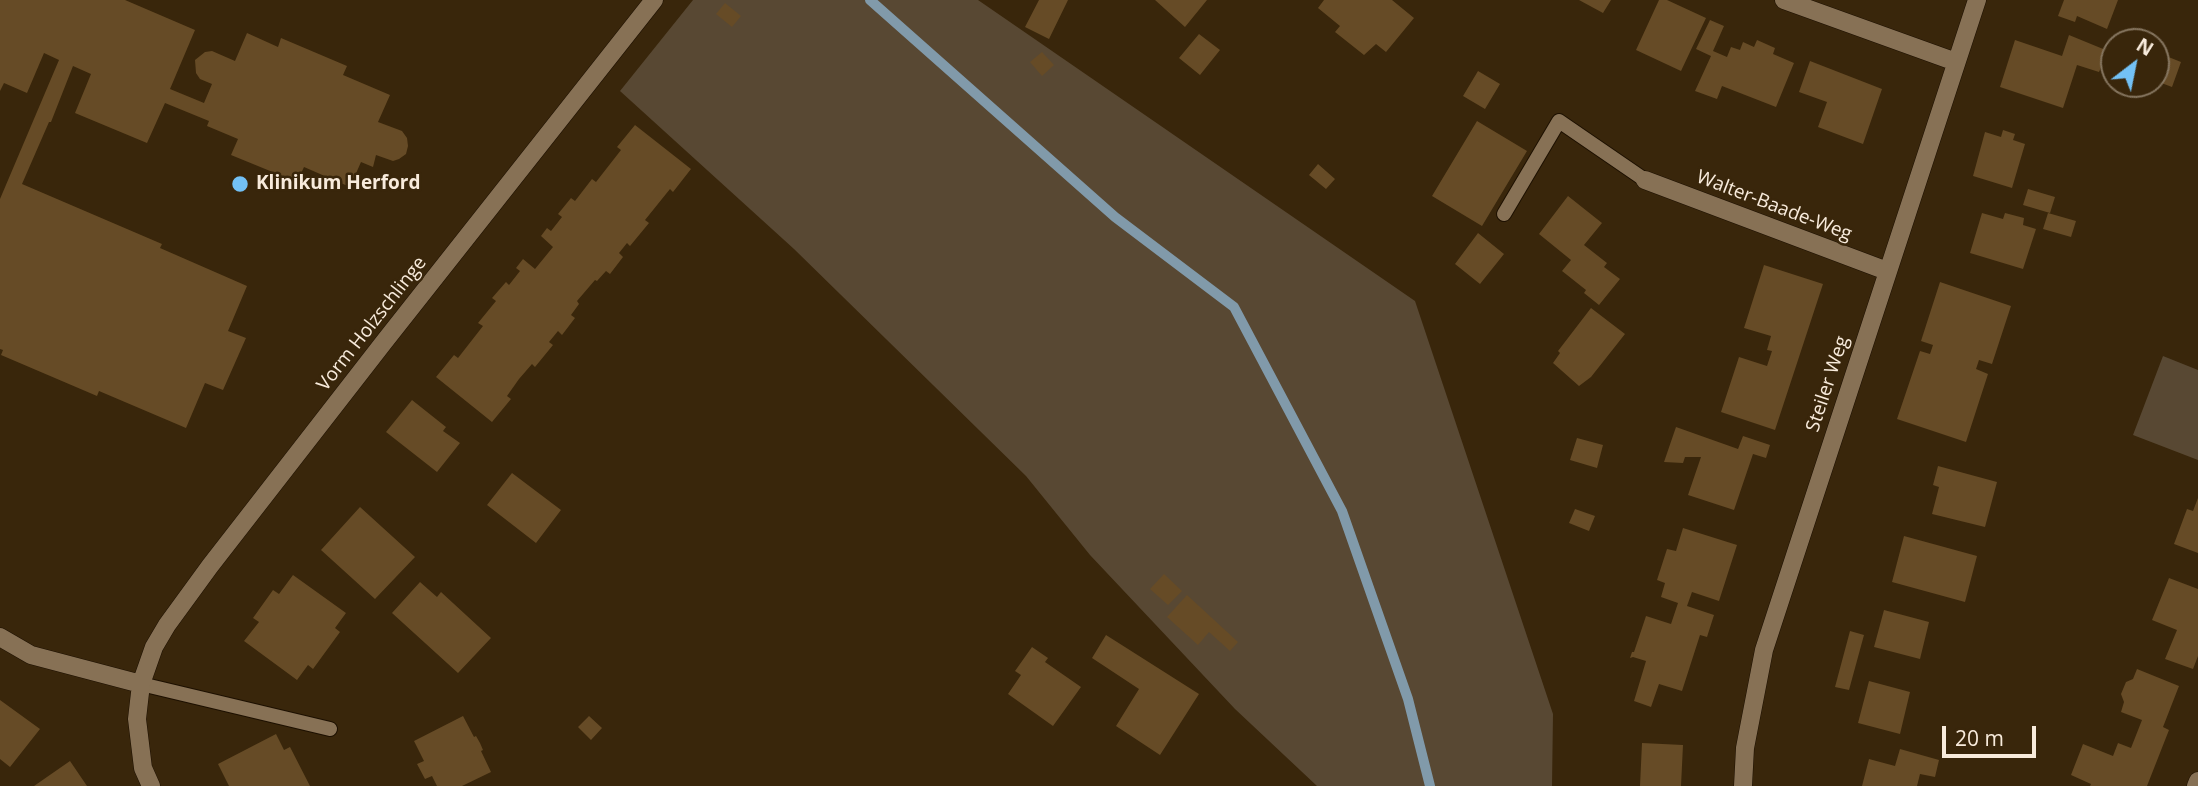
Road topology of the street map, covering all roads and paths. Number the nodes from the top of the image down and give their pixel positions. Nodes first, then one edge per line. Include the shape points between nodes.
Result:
1 (654, 0) edge
2 (1784, 0) edge
3 (1977, 0) edge
4 (1956, 62) junction
5 (1645, 180) joint
6 (1504, 214) dead end
7 (1887, 271) junction
8 (0, 637) edge
9 (141, 684) junction
10 (330, 729) dead end
11 (151, 786) edge
12 (1744, 786) edge

1 - 9 street, Vorm Holzschlinge via 210,566 154,647
2 - 4 street
3 - 4 street, Steiler Weg
4 - 7 street, Steiler Weg
5 - 6 lane via 1559,121
5 - 7 street, Walter-Baade-Weg
7 - 12 street, Steiler Weg via 1764,650 1745,748
8 - 9 street via 31,654
9 - 10 lane
9 - 11 street, Vorm Holzschlinge via 137,719 143,768

